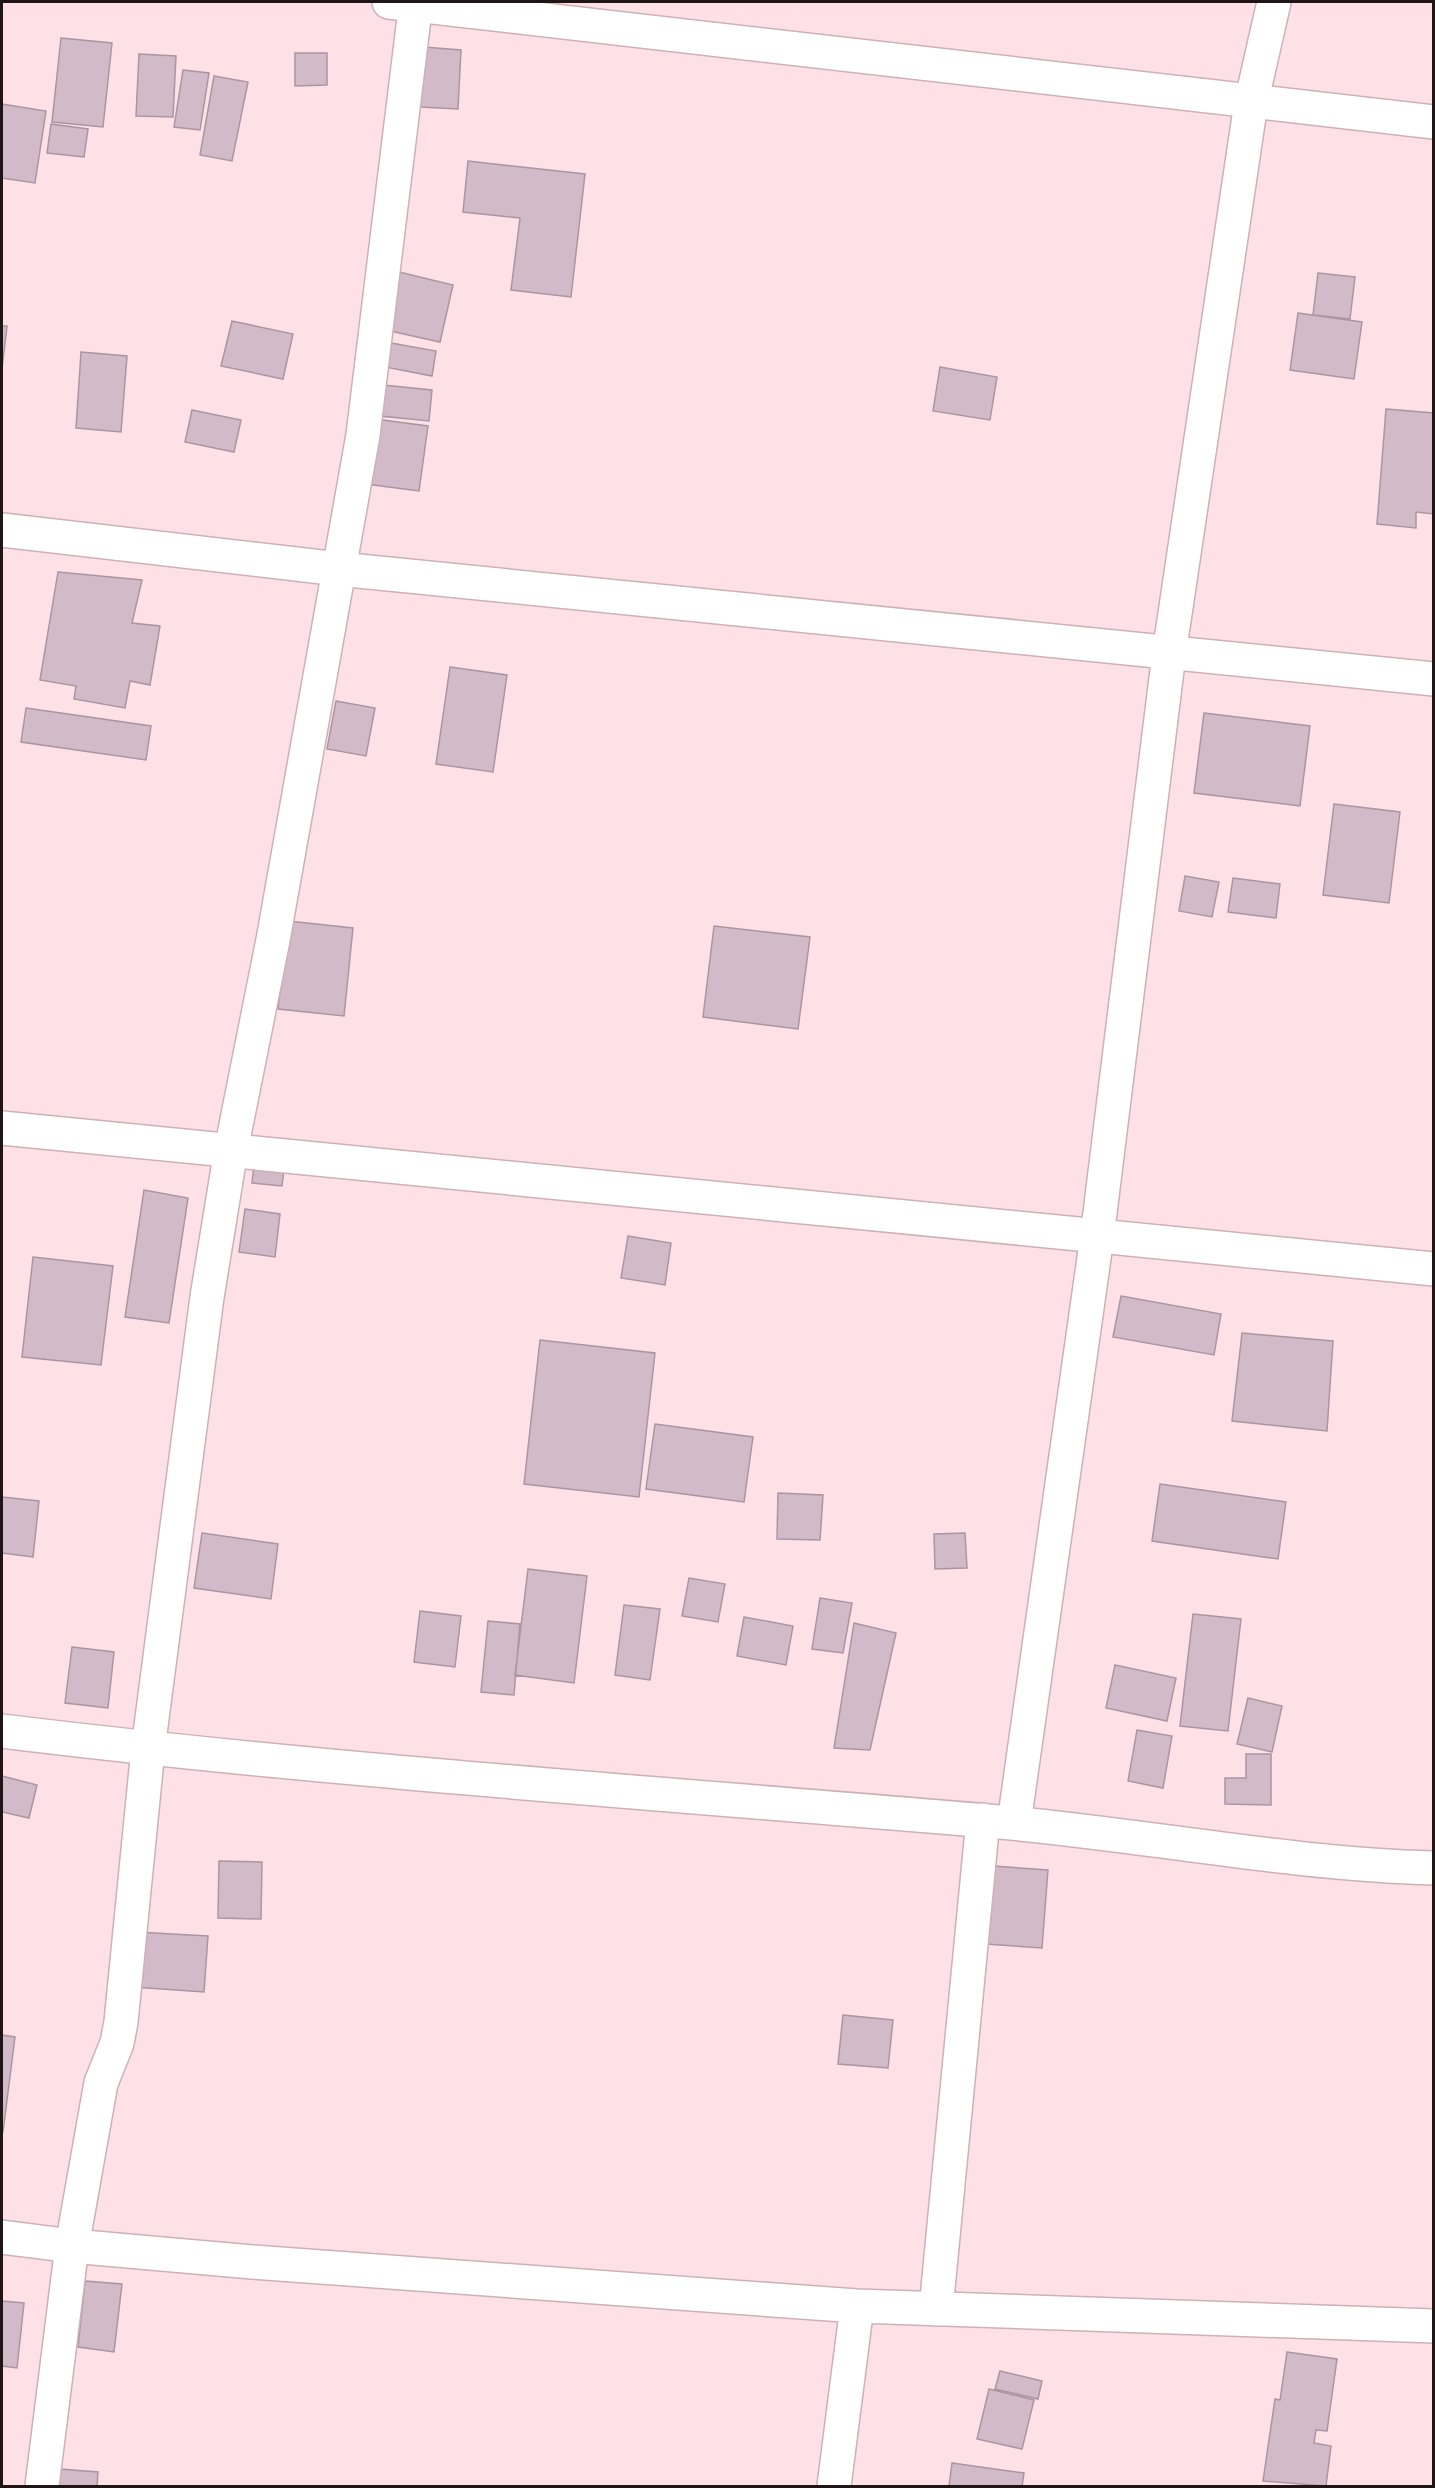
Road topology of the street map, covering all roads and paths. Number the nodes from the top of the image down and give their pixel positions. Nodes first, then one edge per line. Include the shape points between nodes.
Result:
1 (1274, 2) edge
2 (407, 3) edge
3 (1251, 103) junction
4 (1434, 122) edge
5 (2, 530) edge
6 (339, 569) junction
7 (1169, 654) junction
8 (1434, 679) edge
9 (2, 1128) edge
10 (231, 1150) junction
11 (1097, 1237) junction
12 (1434, 1269) edge
13 (2, 1731) edge
14 (148, 1749) junction
15 (999, 1822) junction
16 (1434, 1868) edge
17 (2, 2236) edge
18 (72, 2246) junction
19 (857, 2306) junction
20 (936, 2309) junction
21 (1434, 2326) edge
22 (42, 2487) edge
23 (834, 2487) edge

1 - 3 street
2 - 3 street
2 - 6 street via 363,435
3 - 4 street
3 - 7 street
5 - 6 street
6 - 7 street
6 - 10 street
7 - 8 street
7 - 11 street
9 - 10 street
10 - 11 street
10 - 14 street via 194,1381
11 - 12 street
11 - 15 street
13 - 14 street
14 - 15 street
14 - 18 street via 121,2022 101,2083
15 - 16 street via 1335,1861
15 - 20 street
17 - 18 street
18 - 19 street
18 - 22 street
19 - 20 street
19 - 23 street
20 - 21 street

